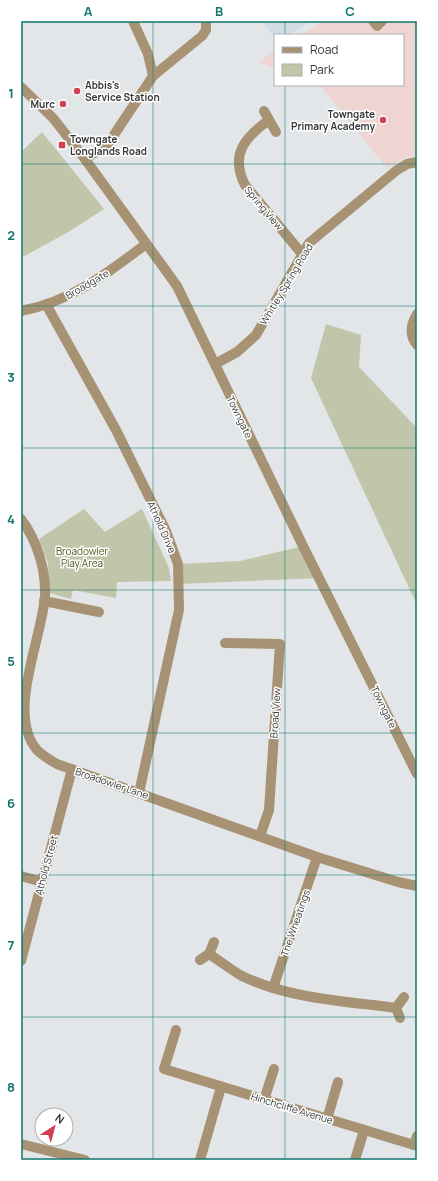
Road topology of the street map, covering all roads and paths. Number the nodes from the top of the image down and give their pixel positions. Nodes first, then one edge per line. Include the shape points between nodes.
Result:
1 (133, 21) edge
2 (206, 21) edge
3 (373, 21) edge
4 (382, 21) edge
5 (153, 76) junction
6 (21, 87) edge
7 (264, 111) dead end
8 (269, 120) junction
9 (276, 132) dead end
10 (85, 159) junction
11 (417, 162) edge
12 (146, 244) junction
13 (302, 254) junction
14 (47, 306) junction
15 (21, 311) edge
16 (417, 314) edge
17 (417, 345) edge
18 (215, 364) junction
19 (21, 519) edge
20 (44, 601) junction
21 (99, 612) dead end
22 (225, 643) dead end
23 (72, 769) junction
24 (417, 774) edge
25 (139, 792) junction
26 (260, 836) junction
27 (317, 858) junction
28 (21, 876) edge
29 (42, 882) junction
30 (417, 886) edge
31 (214, 942) dead end
32 (209, 954) junction
33 (200, 960) dead end
34 (21, 961) edge
35 (273, 988) junction
36 (404, 997) dead end
37 (396, 1008) junction
38 (400, 1018) dead end
39 (176, 1030) dead end
40 (274, 1070) dead end
41 (338, 1082) dead end
42 (221, 1087) junction
43 (264, 1100) junction
44 (327, 1119) junction
45 (364, 1130) junction
46 (417, 1136) edge
47 (21, 1144) edge
48 (85, 1160) edge
49 (200, 1160) edge
50 (355, 1160) edge

1 - 5 street via 148,54
2 - 5 street via 206,30 202,36
3 - 4 street via 377,26
5 - 10 street via 108,144
6 - 10 street, Towngate via 53,118
7 - 8 street
8 - 9 street
8 - 13 street, Spring View via 245,142 238,163 239,174 245,186
10 - 12 street, Towngate
11 - 13 street, Whitley Spring Road via 406,164 397,170 318,235
12 - 14 street, Broadgate via 96,281
12 - 18 street, Towngate via 177,286
13 - 18 street, Whitley Spring Road via 256,335 237,352
14 - 15 street, Broadgate
14 - 25 street, Athold Drive via 116,430 166,531 178,564 179,610
16 - 17 street via 412,322 411,332
18 - 24 street, Towngate
19 - 20 street, Broadowler Lane via 36,545 44,581
20 - 21 street
20 - 23 street, Broadowler Lane via 26,694 27,730 38,751 57,764
22 - 26 street, Broad View via 280,644 268,810
23 - 25 street, Broadowler Lane
23 - 29 street, Athold Street
25 - 26 street, Broadowler Lane
26 - 27 street, Broadowler Lane
27 - 30 street, Broadowler Lane
27 - 35 street, The Wheatings
28 - 29 street
29 - 34 street, Athold Street
31 - 32 street
32 - 33 street
32 - 35 street via 241,975
35 - 37 street via 304,996
36 - 37 street
37 - 38 street
39 - 42 street, Hinchcliffe Avenue via 164,1069
40 - 43 street
41 - 44 street
42 - 43 street, Hinchcliffe Avenue
42 - 49 street
43 - 44 street, Hinchcliffe Avenue
44 - 45 street, Hinchcliffe Avenue
45 - 46 street, Hinchcliffe Avenue via 414,1145
45 - 50 street
47 - 48 street

